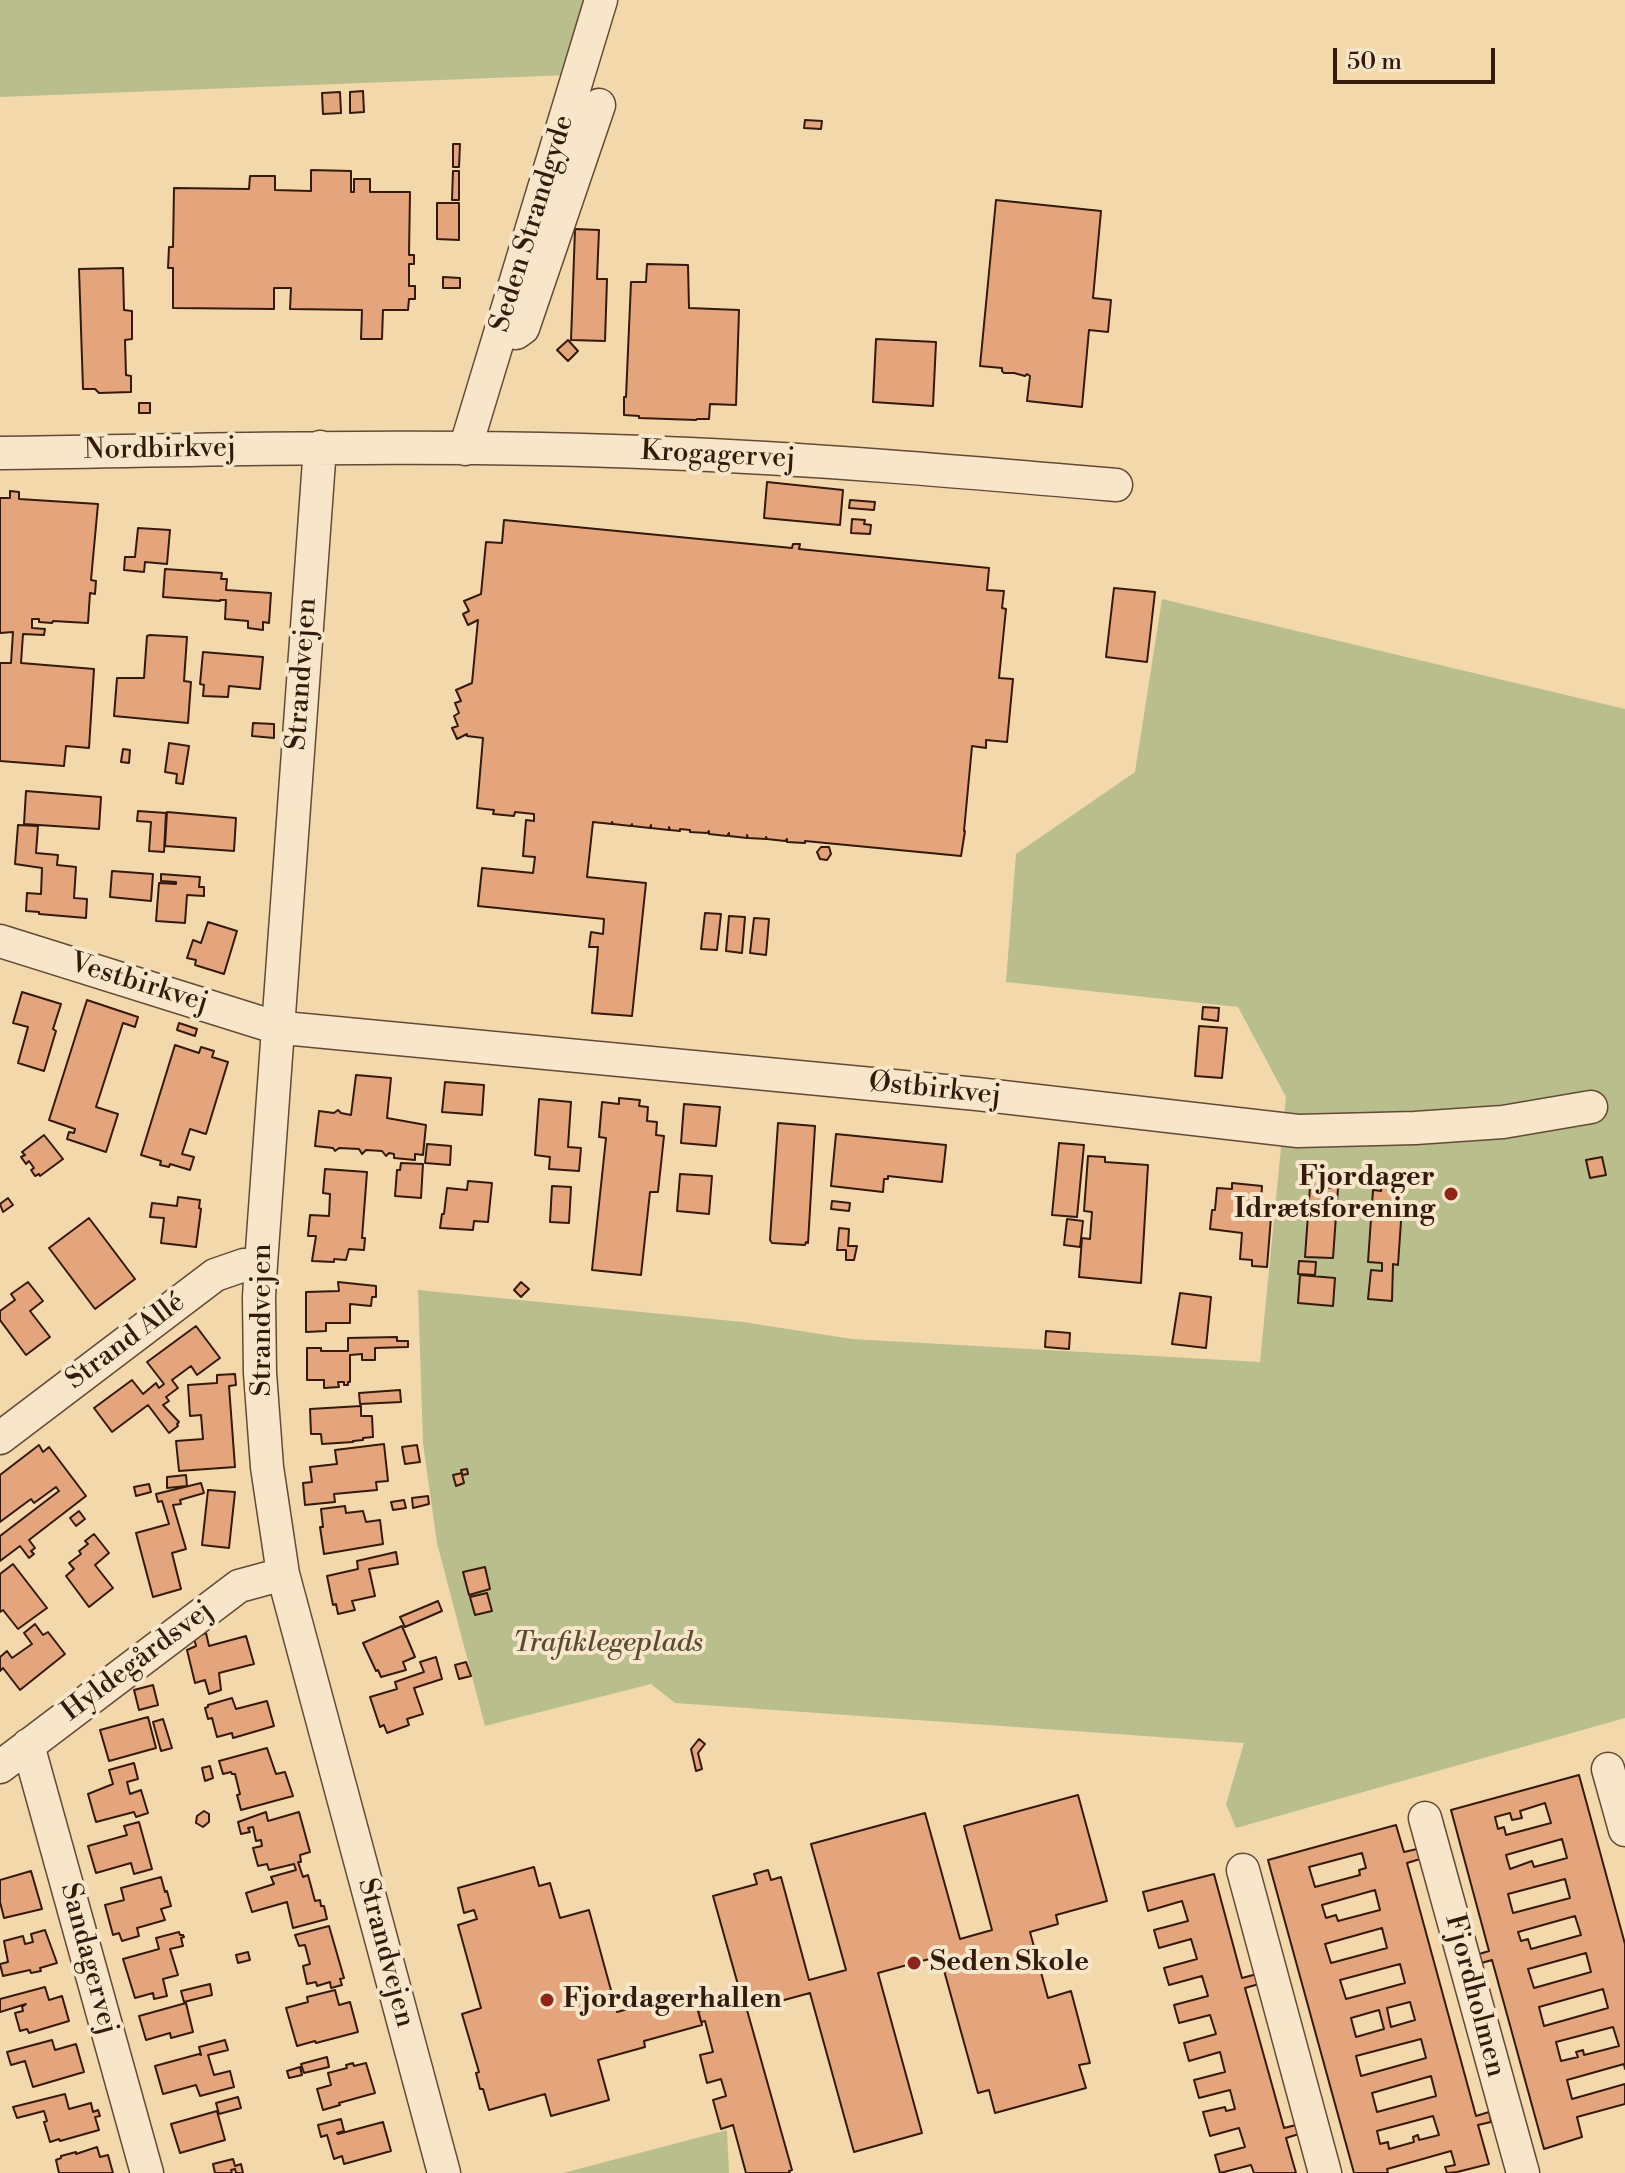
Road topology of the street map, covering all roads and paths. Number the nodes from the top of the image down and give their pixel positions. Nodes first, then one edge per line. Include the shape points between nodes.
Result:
1 (601, 0) edge
2 (599, 105) dead end
3 (496, 345) junction
4 (320, 447) junction
5 (465, 449) junction
6 (0, 453) edge
7 (1116, 485) dead end
8 (0, 941) edge
9 (278, 1028) junction
10 (1591, 1107) dead end
11 (261, 1264) junction
12 (0, 1438) edge
13 (283, 1574) junction
14 (28, 1745) junction
15 (0, 1767) edge
16 (1608, 1769) dead end
17 (1425, 1818) dead end
18 (1625, 1830) edge
19 (1243, 1870) dead end
20 (147, 2173) edge
21 (444, 2173) edge
22 (1325, 2173) edge
23 (1523, 2173) edge

1 - 3 street, Seden Strandgyde
2 - 3 street via 523,328
3 - 5 street, Seden Strandgyde
4 - 5 street, Krogagervej
4 - 6 street, Nordbirkvej
4 - 9 street, Strandvejen
5 - 7 street, Krogagervej via 662,452
8 - 9 street, Vestbirkvej
9 - 10 street, Østbirkvej via 977,1094 1298,1131 1503,1122
9 - 11 street, Strandvejen
11 - 12 street, Strand Allé via 215,1275
11 - 13 street, Strandvejen via 262,1404
13 - 14 street, Hyldegårdsvej via 239,1586
13 - 21 street, Strandvejen
14 - 15 street, Hyldegårdsvej
14 - 20 street, Sandagervej
16 - 18 street
17 - 23 street, Fjordholmen
19 - 22 street

